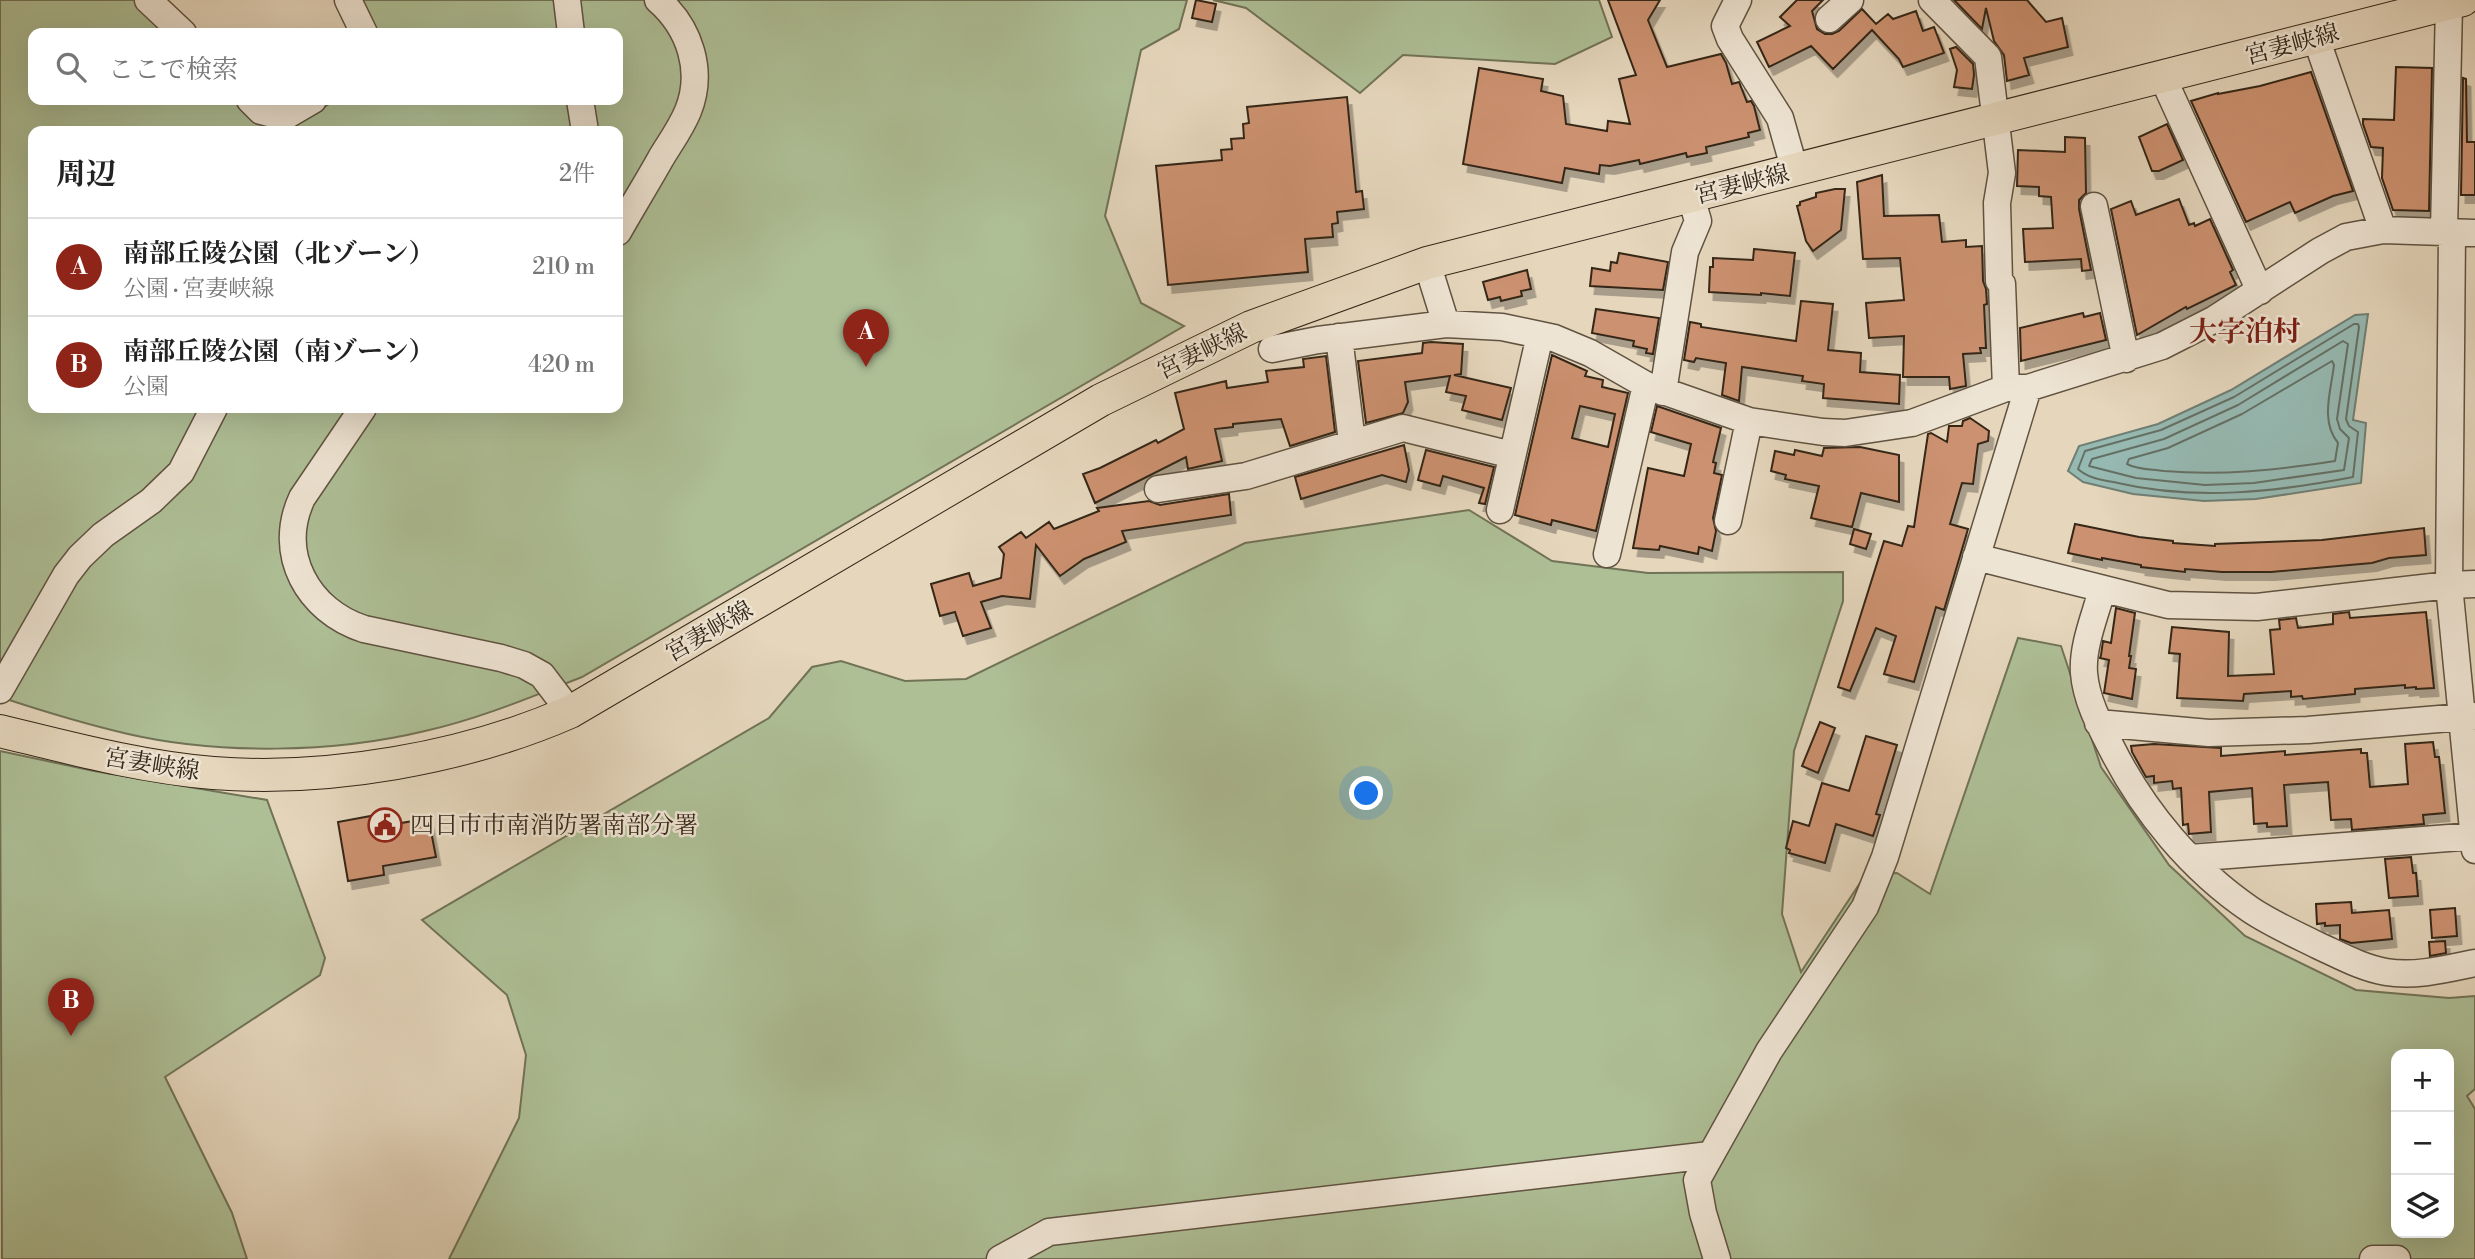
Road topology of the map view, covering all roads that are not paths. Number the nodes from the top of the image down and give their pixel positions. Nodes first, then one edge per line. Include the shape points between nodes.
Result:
1 (148, 0) edge
2 (348, 0) edge
3 (567, 0) edge
4 (658, 0) edge
5 (1738, 0) edge
6 (1850, 0) edge
7 (1932, 0) edge
8 (2456, 2) edge
9 (1829, 19) dead end
10 (178, 28) edge
11 (362, 28) edge
12 (570, 28) edge
13 (2316, 38) junction
14 (2163, 78) junction
15 (255, 105) edge
16 (304, 105) edge
17 (581, 105) edge
18 (1997, 117) junction
19 (584, 126) edge
20 (1796, 171) junction
21 (1691, 197) junction
22 (2094, 206) dead end
23 (623, 223) edge
24 (2382, 230) junction
25 (2457, 232) edge
26 (1427, 263) junction
27 (2259, 291) junction
28 (1446, 324) junction
29 (1540, 335) junction
30 (1339, 338) junction
31 (1272, 349) dead end
32 (2126, 359) junction
33 (1654, 388) junction
34 (2017, 388) junction
35 (211, 413) edge
36 (360, 413) edge
37 (1749, 421) junction
38 (1352, 442) junction
39 (1512, 456) junction
40 (1158, 489) dead end
41 (1500, 510) dead end
42 (1728, 521) dead end
43 (1607, 554) dead end
44 (1976, 557) junction
45 (2462, 585) edge
46 (2102, 590) junction
47 (0, 690) edge
48 (570, 712) junction
49 (2468, 717) edge
50 (2098, 723) junction
51 (0, 731) edge
52 (2475, 841) edge
53 (2190, 858) junction
54 (2475, 964) edge
55 (1710, 1156) junction
56 (1000, 1259) edge
57 (1717, 1259) edge
58 (2373, 1259) edge
59 (2396, 1259) edge

1 - 10 street
2 - 11 street
3 - 12 street
4 - 23 street via 676,19 691,47 695,85 687,112
5 - 20 street via 1725,26 1780,118
6 - 9 street
7 - 18 street via 1988,57
8 - 13 main road, 宮妻峡線
8 - 25 street
13 - 14 main road, 宮妻峡線
13 - 24 street
14 - 18 main road, 宮妻峡線
14 - 27 street
15 - 16 street via 284,117
17 - 19 street
18 - 20 main road, 宮妻峡線
18 - 34 street via 2002,173 1997,203 1999,281
20 - 21 main road, 宮妻峡線
21 - 26 main road, 宮妻峡線
21 - 33 street via 1698,221 1685,252
22 - 32 street
24 - 25 street
24 - 27 street via 2346,237
25 - 45 street
26 - 28 street
26 - 48 main road, 宮妻峡線 via 1251,327 1101,400
27 - 32 street via 2215,319
28 - 29 street via 1502,327
28 - 30 street
29 - 33 street via 1590,353
29 - 39 street
30 - 31 street
30 - 38 street
32 - 34 street
33 - 37 street
33 - 43 street
34 - 37 street via 1886,429 1823,432
34 - 44 street
35 - 47 street via 181,472 103,535 66,575
36 - 48 street via 296,510 293,540 299,570 316,600 344,623 524,665 542,675
37 - 42 street
38 - 39 street via 1403,428
38 - 40 street via 1246,476
39 - 41 street
44 - 46 street
44 - 55 street via 1885,858 1865,907 1769,1051
45 - 46 street via 2257,607 2168,606
45 - 49 street
46 - 50 street via 2084,673
48 - 51 main road, 宮妻峡線 via 505,736 432,755 302,774 162,767
49 - 50 street via 2221,732
49 - 52 street
50 - 53 street via 2128,781
52 - 53 street
53 - 54 street via 2252,910 2363,966 2401,974
55 - 56 street via 1049,1232
55 - 57 street via 1697,1180
58 - 59 street

